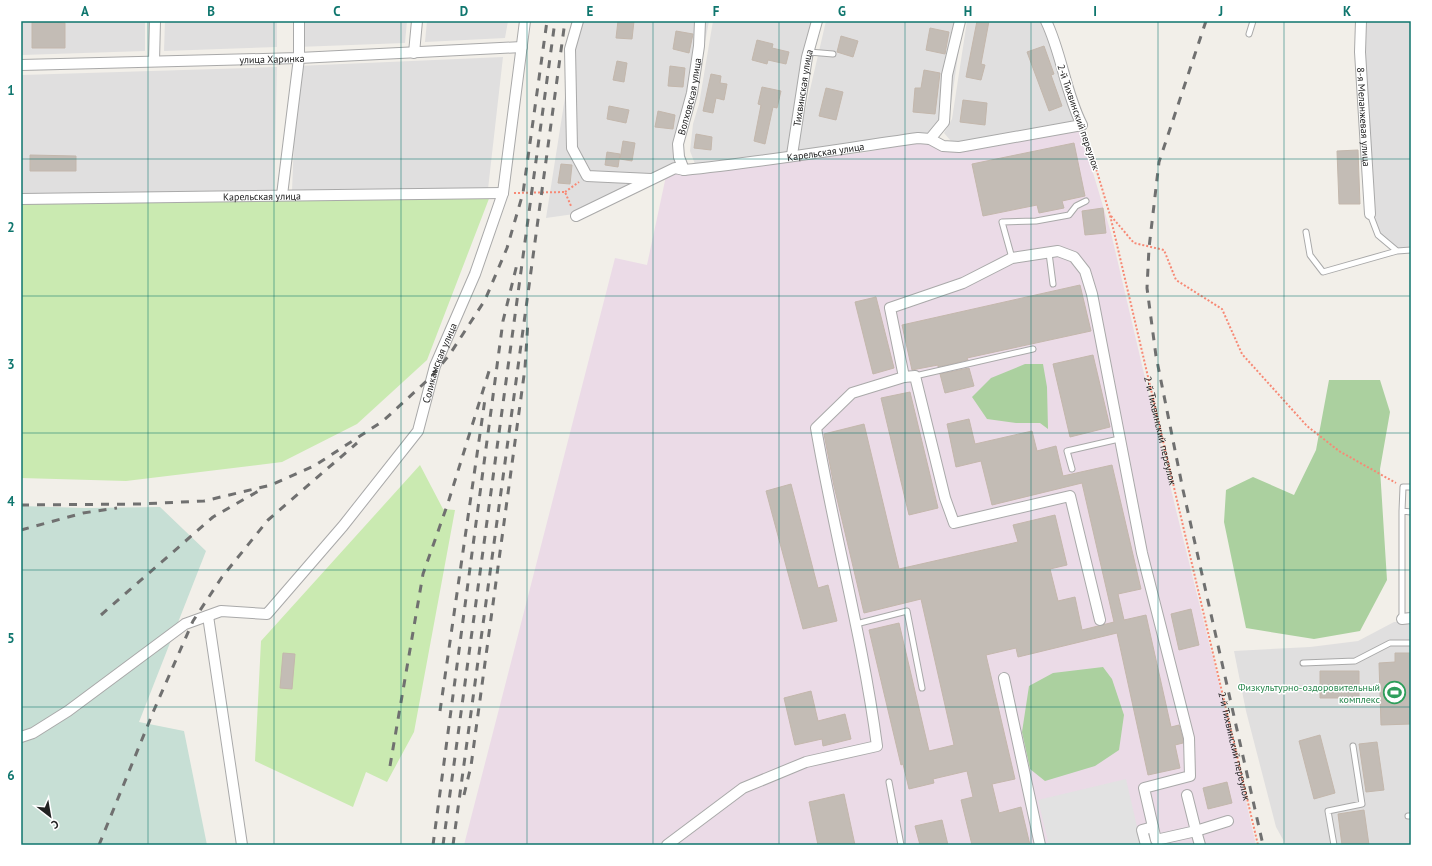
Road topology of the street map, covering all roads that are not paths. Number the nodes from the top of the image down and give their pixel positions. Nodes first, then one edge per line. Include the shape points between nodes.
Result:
1 (155, 21) edge
2 (299, 21) edge
3 (417, 21) edge
4 (525, 21) edge
5 (578, 21) edge
6 (700, 21) edge
7 (818, 21) edge
8 (960, 21) edge
9 (1046, 21) edge
10 (1254, 21) edge
11 (1361, 21) edge
12 (1249, 34) dead end
13 (522, 48) junction
14 (809, 52) junction
15 (414, 53) junction
16 (833, 54) dead end
17 (299, 58) junction
18 (154, 61) junction
19 (21, 65) edge
20 (1082, 125) joint
21 (930, 139) junction
22 (792, 155) junction
23 (684, 170) junction
24 (651, 179) junction
25 (503, 194) junction
26 (282, 195) junction
27 (21, 199) edge
28 (1086, 201) dead end
29 (1370, 214) joint
30 (576, 216) road end
31 (1306, 232) dead end
32 (1411, 250) edge
33 (1397, 251) junction
34 (1049, 253) junction
35 (1012, 258) junction
36 (1053, 284) dead end
37 (1033, 349) dead end
38 (914, 376) junction
39 (904, 377) junction
40 (1119, 439) junction
41 (1072, 469) dead end
42 (1411, 487) edge
43 (1402, 511) junction
44 (1411, 512) edge
45 (208, 616) junction
46 (1406, 618) edge
47 (1100, 620) dead end
48 (856, 624) junction
49 (1411, 643) edge
50 (1303, 663) dead end
51 (1004, 678) dead end
52 (922, 688) dead end
53 (21, 737) edge
54 (1353, 746) dead end
55 (889, 782) dead end
56 (1187, 794) dead end
57 (1228, 821) dead end
58 (1153, 827) junction
59 (1196, 831) junction
60 (242, 845) edge
61 (667, 845) edge
62 (901, 845) edge
63 (1040, 845) edge
64 (1146, 845) edge
65 (1200, 845) edge
66 (1334, 845) edge

1 - 18 street
2 - 17 street
3 - 15 street
4 - 13 street, Соликамская улица
5 - 24 street via 570,49 572,148 587,176
6 - 23 street, Волховская улица via 692,93 678,144
7 - 14 street, Тихвинская улица
8 - 21 street via 947,76 944,122
9 - 20 street, 2-й Тихвинский переулок via 1053,35 1075,110
10 - 12 lane
11 - 29 street, 8-я Меланжевая улица via 1360,52
13 - 15 street, улица Харинка
13 - 25 street, Соликамская улица
14 - 16 lane
14 - 22 street, Тихвинская улица
15 - 17 street, улица Харинка
17 - 18 street, улица Харинка
17 - 26 street
18 - 19 street, улица Харинка
20 - 21 street, Карельская улица via 959,147 943,146
21 - 22 street, Карельская улица via 918,138
22 - 23 street, Карельская улица via 748,164
23 - 24 street, Карельская улица via 675,168
24 - 30 street, Карельская улица
25 - 26 street, Карельская улица
25 - 45 street, Соликамская улица via 475,274 435,366 418,430 343,526 267,614 221,611
26 - 27 street, Карельская улица
28 - 35 lane via 1076,206 1069,215 1036,221 1002,222
29 - 33 lane via 1378,235
31 - 33 lane via 1310,255 1323,272
32 - 33 lane
34 - 35 street
34 - 36 lane
34 - 40 street via 1058,251 1074,257 1085,271
35 - 39 street via 963,283 890,308
37 - 38 lane
38 - 39 street
38 - 47 street via 945,498 954,523 1070,496
39 - 48 street via 852,393 816,428 829,504
40 - 41 lane via 1067,451
40 - 58 street via 1142,553 1189,738 1190,776 1144,788
42 - 43 lane via 1403,487
43 - 44 lane
43 - 46 lane
45 - 53 street via 185,624 68,711 33,733
45 - 60 street
48 - 52 lane via 907,611
48 - 61 street via 877,746 806,762 743,788
49 - 50 lane via 1390,643 1355,661
51 - 63 street
54 - 66 lane via 1362,804 1328,811
55 - 62 lane
56 - 59 street
57 - 59 street
58 - 59 street via 1156,840
58 - 64 street via 1142,830
59 - 65 street

